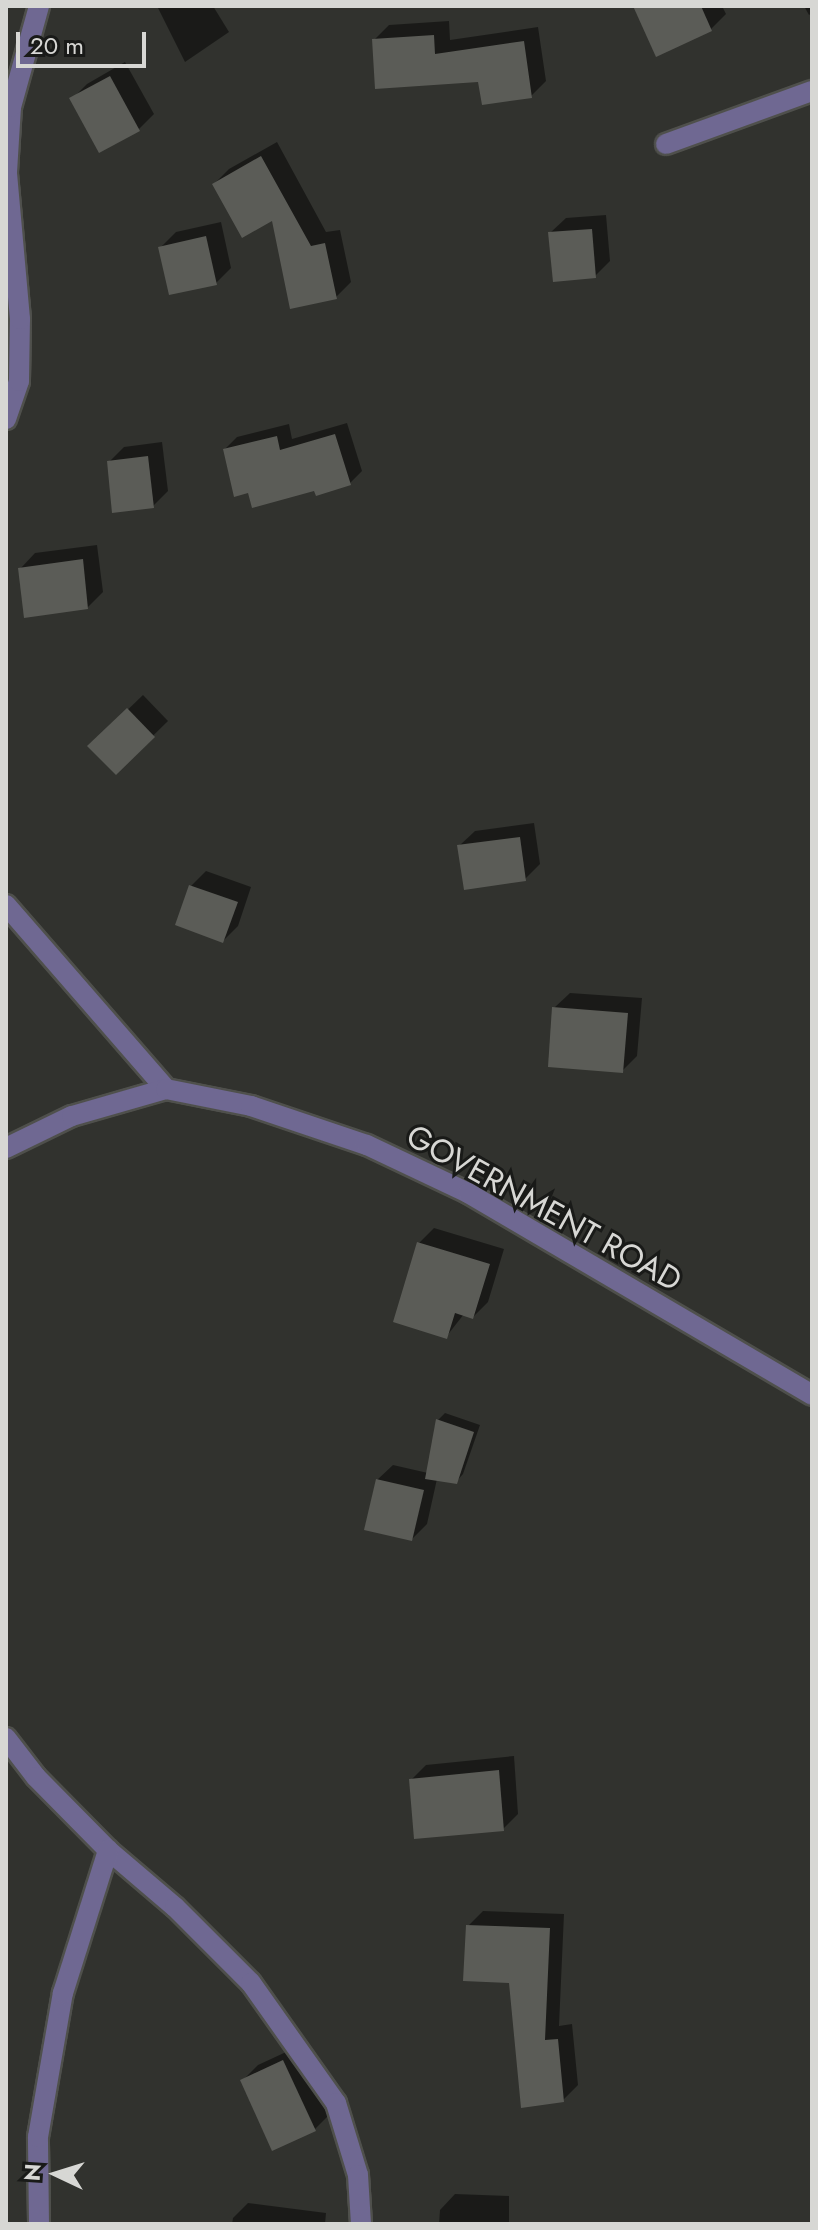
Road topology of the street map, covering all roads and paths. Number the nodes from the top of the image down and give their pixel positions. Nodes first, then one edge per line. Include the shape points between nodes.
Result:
1 (39, 6) edge
2 (812, 91) edge
3 (666, 144) dead end
4 (6, 419) edge
5 (6, 905) edge
6 (166, 1089) junction
7 (6, 1148) edge
8 (812, 1395) edge
9 (6, 1738) edge
10 (108, 1850) junction
11 (39, 2224) edge
12 (361, 2224) edge

1 - 4 street via 11,107 7,172 20,319 19,381
2 - 3 street
5 - 6 street
6 - 7 street, GOVERNMENT ROAD via 72,1116
6 - 8 street, GOVERNMENT ROAD via 265,1111 367,1145 456,1187
9 - 10 street via 36,1777
10 - 11 street via 63,1993 38,2137
10 - 12 street via 251,1983 336,2103 358,2175

